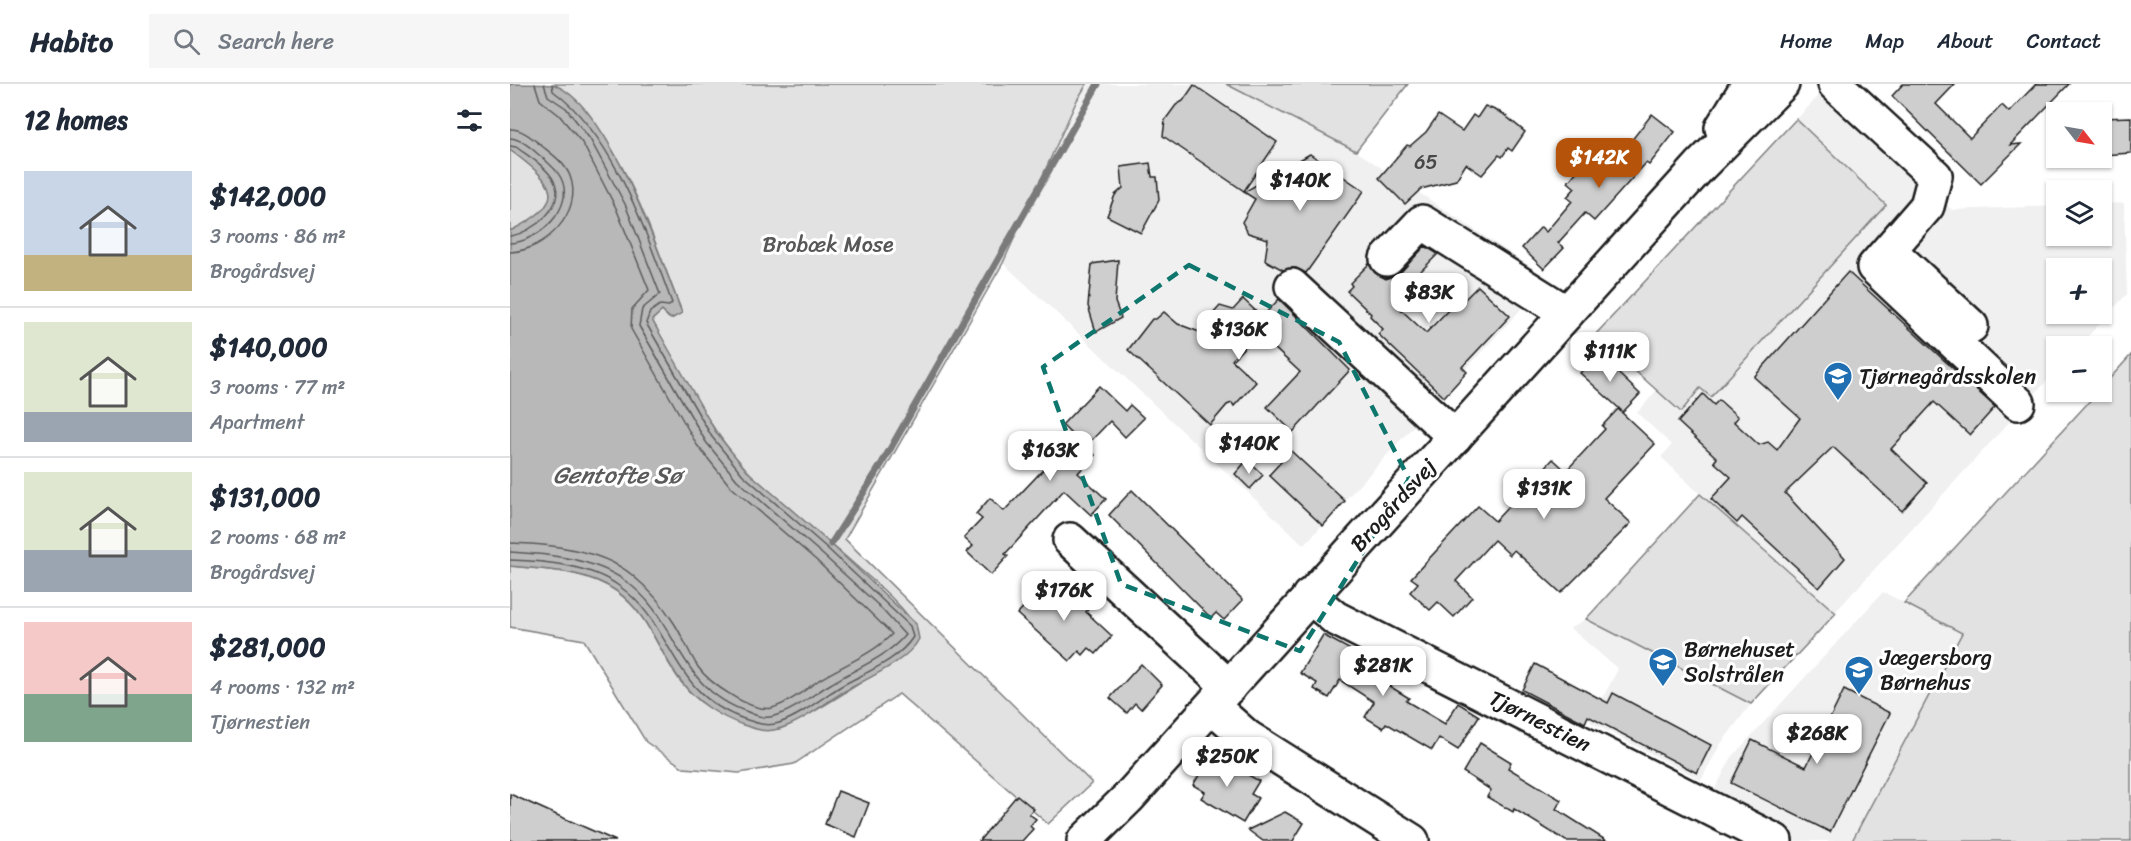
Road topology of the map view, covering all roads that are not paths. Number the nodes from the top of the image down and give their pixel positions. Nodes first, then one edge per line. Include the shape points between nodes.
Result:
1 (1749, 84) edge
2 (1782, 84) edge
3 (1835, 84) edge
4 (1700, 166) junction
5 (1888, 250) junction
6 (1387, 259) dead end
7 (1292, 286) dead end
8 (1567, 313) junction
9 (1971, 326) dead end
10 (2018, 403) dead end
11 (1455, 436) junction
12 (1070, 540) dead end
13 (1309, 596) junction
14 (1220, 697) junction
15 (1096, 837) edge
16 (1412, 841) edge
17 (1775, 841) edge

1 - 4 street, Brogårdsvej
2 - 4 street, Brogårdsvej
3 - 5 street via 1935,176 1927,206
4 - 8 street, Brogårdsvej
5 - 9 street
5 - 10 street via 1874,267
6 - 8 street via 1422,222
7 - 11 street
8 - 11 street, Brogårdsvej
11 - 13 street, Brogårdsvej
12 - 14 street
13 - 14 street, Brogårdsvej
13 - 17 street, Tjørnestien via 1335,618
14 - 15 street, Brogårdsvej
14 - 16 street via 1247,737

